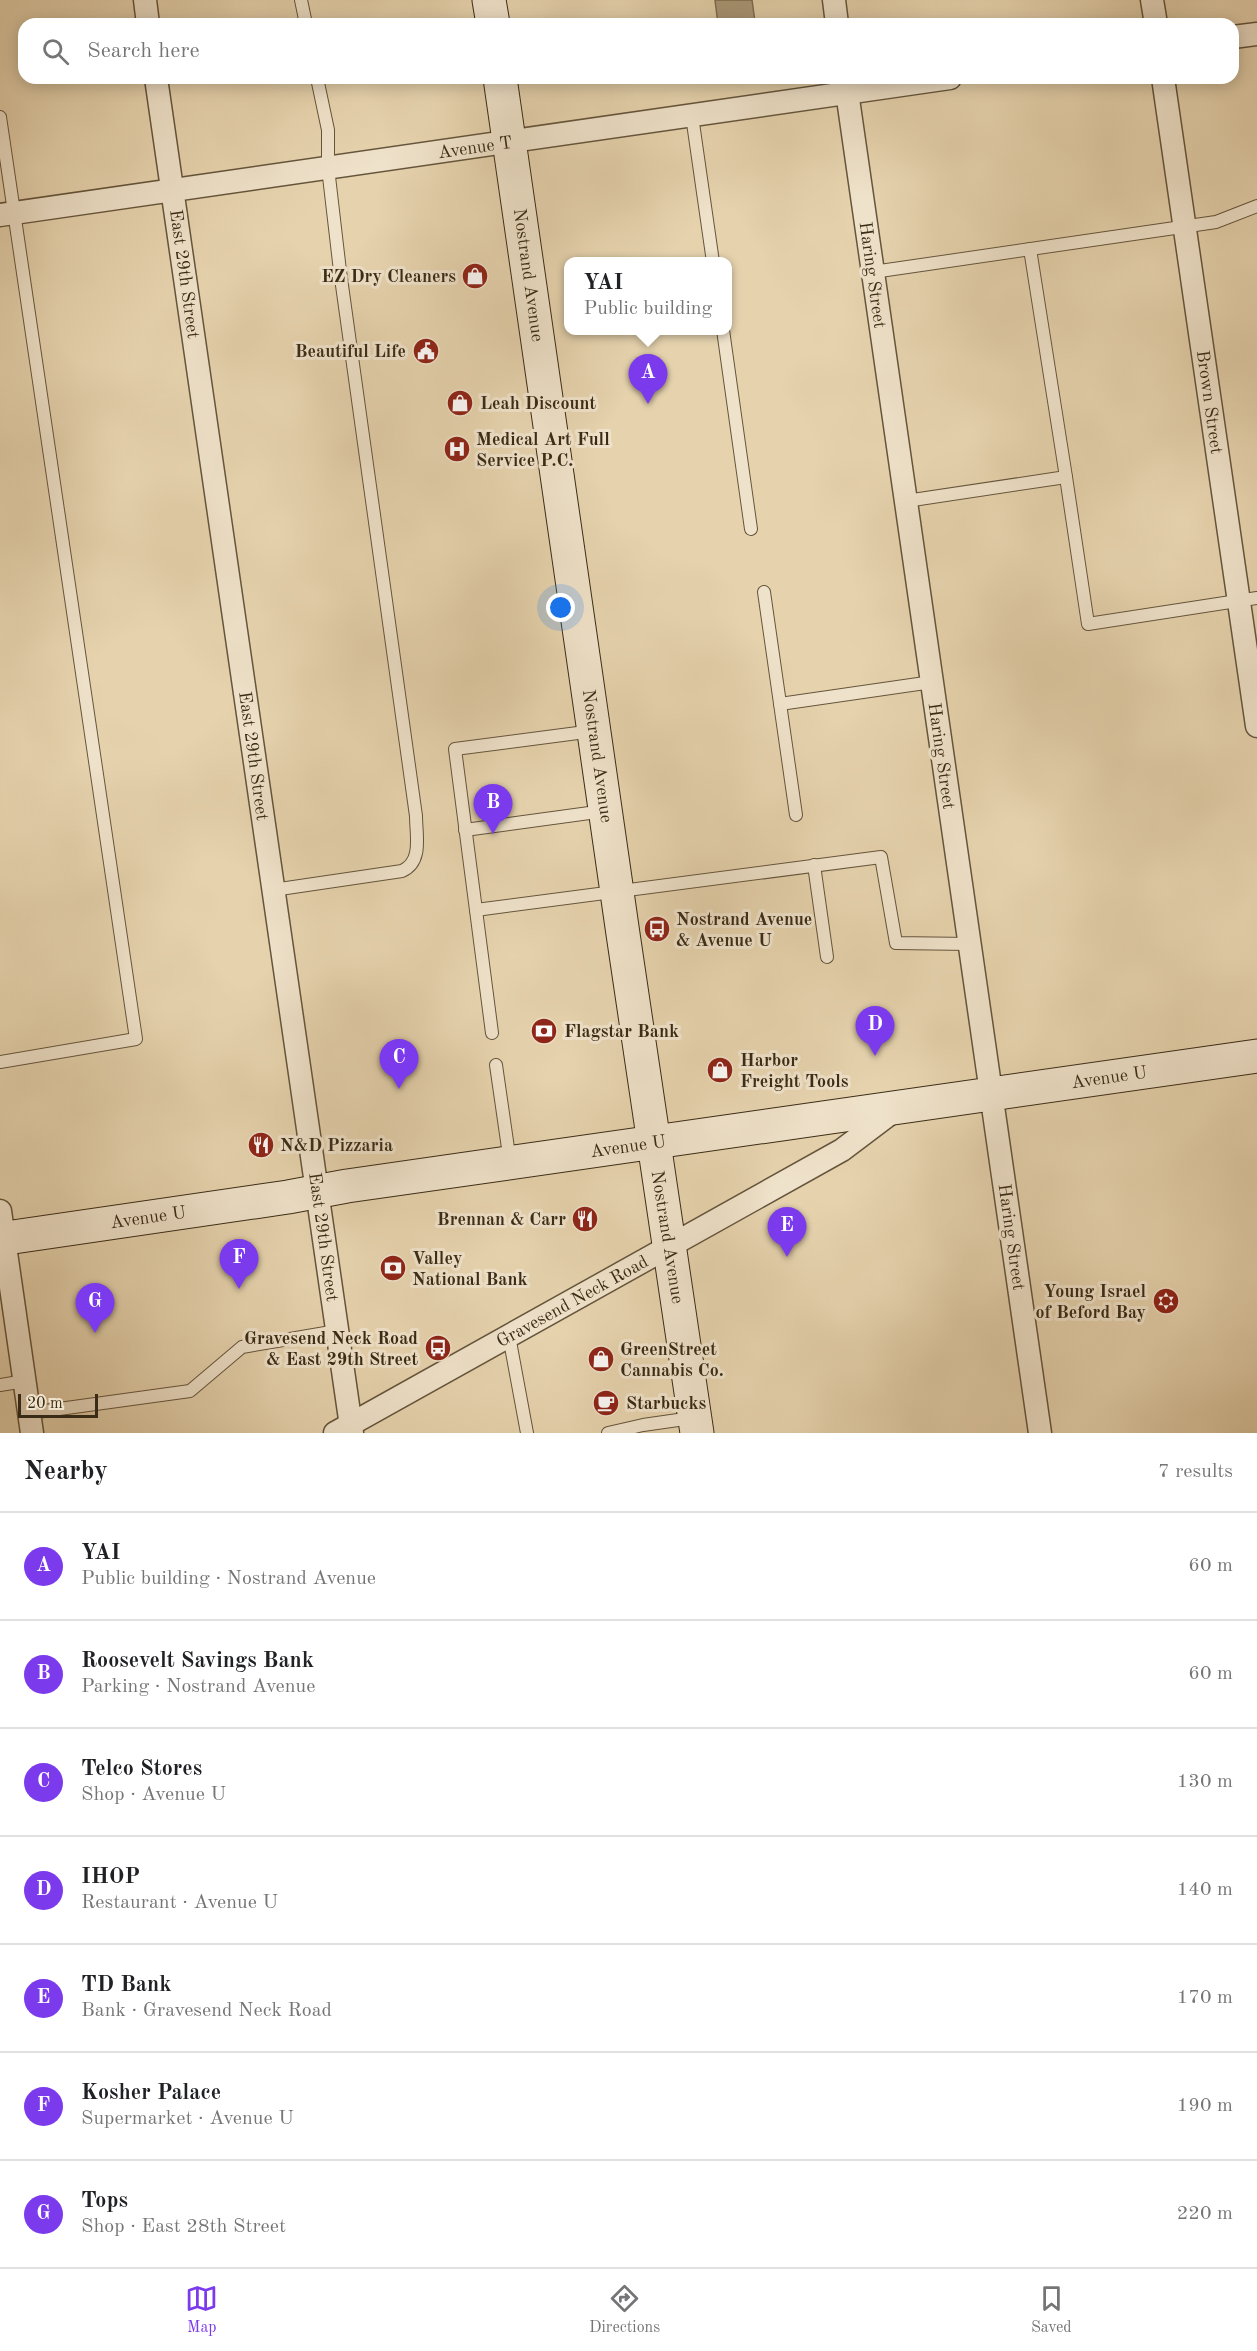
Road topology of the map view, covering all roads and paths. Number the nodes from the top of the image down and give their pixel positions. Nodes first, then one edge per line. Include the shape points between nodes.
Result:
1 (145, 0) edge
2 (301, 0) edge
3 (489, 0) edge
4 (834, 0) edge
5 (1152, 0) edge
6 (147, 18) edge
7 (305, 18) edge
8 (492, 18) edge
9 (836, 18) edge
10 (1155, 18) edge
11 (1257, 34) edge
12 (1239, 36) edge
13 (157, 84) edge
14 (318, 84) edge
15 (501, 84) edge
16 (1164, 84) edge
17 (846, 85) edge
18 (692, 116) junction
19 (0, 117) edge
20 (509, 142) junction
21 (328, 168) junction
22 (173, 190) junction
23 (1257, 206) edge
24 (7, 214) edge
25 (1185, 226) junction
26 (1030, 249) junction
27 (712, 257) edge
28 (873, 272) junction
29 (724, 335) edge
30 (1066, 477) junction
31 (906, 501) junction
32 (751, 529) dead end
33 (764, 592) dead end
34 (1248, 600) edge
35 (932, 682) junction
36 (780, 704) junction
37 (1257, 726) edge
38 (594, 731) junction
39 (606, 811) junction
40 (796, 815) dead end
41 (465, 830) junction
42 (814, 865) junction
43 (273, 890) junction
44 (617, 892) junction
45 (476, 910) junction
46 (970, 944) junction
47 (827, 957) dead end
48 (492, 1032) dead end
49 (1257, 1056) edge
50 (0, 1062) edge
51 (496, 1065) dead end
52 (991, 1095) junction
53 (899, 1107) junction
54 (654, 1143) junction
55 (510, 1163) junction
56 (317, 1192) junction
57 (1, 1229) edge
58 (670, 1246) junction
59 (338, 1331) junction
60 (509, 1336) junction
61 (25, 1381) junction
62 (0, 1384) edge
63 (31, 1423) edge
64 (696, 1425) edge
65 (346, 1430) edge
66 (527, 1433) edge
67 (608, 1433) edge
68 (1040, 1433) edge

1 - 6 street
2 - 7 lane
3 - 8 main road
4 - 9 street
5 - 10 street
11 - 12 street
13 - 22 street, East 29th Street
14 - 21 lane via 328,130
15 - 20 main road, Nostrand Avenue
16 - 25 street, Brown Street
17 - 18 street, Avenue T
17 - 28 street, Haring Street
18 - 20 street, Avenue T
18 - 27 lane
19 - 24 lane
20 - 21 street, Avenue T
20 - 38 main road, Nostrand Avenue
21 - 22 street, Avenue T
21 - 43 lane via 414,793 416,857 402,871
22 - 24 street, Avenue T
22 - 43 street, East 29th Street
23 - 25 lane via 1216,222
24 - 50 lane via 136,1039
25 - 26 lane
25 - 34 street, Brown Street
26 - 28 lane
26 - 30 lane
28 - 31 street, Haring Street
29 - 32 lane
30 - 31 lane
30 - 34 lane via 1088,624
31 - 35 street, Haring Street
33 - 36 lane
34 - 37 street, Brown Street
35 - 36 lane
35 - 46 street, Haring Street
36 - 40 lane
38 - 39 main road, Nostrand Avenue
38 - 41 lane via 455,749
39 - 41 lane
39 - 44 main road, Nostrand Avenue
41 - 45 lane
42 - 44 lane
42 - 46 lane via 881,857 896,944
42 - 47 lane
43 - 56 street, East 29th Street
44 - 45 lane
44 - 54 main road, Nostrand Avenue
45 - 48 lane
46 - 52 street, Haring Street
49 - 52 main road, Avenue U
51 - 55 lane
52 - 53 main road, Avenue U
52 - 68 street, Haring Street
53 - 54 main road, Avenue U
53 - 58 street, Gravesend Neck Road via 842,1150
54 - 55 main road, Avenue U
54 - 58 main road, Nostrand Avenue
55 - 56 main road, Avenue U
56 - 57 main road, Avenue U
56 - 59 street, East 29th Street
57 - 61 street
58 - 60 street, Gravesend Neck Road
58 - 64 main road, Nostrand Avenue
59 - 63 lane via 242,1347 190,1391
59 - 65 street, East 29th Street
60 - 65 street, Gravesend Neck Road
60 - 66 lane
61 - 62 lane
61 - 63 street
64 - 67 lane via 643,1425

